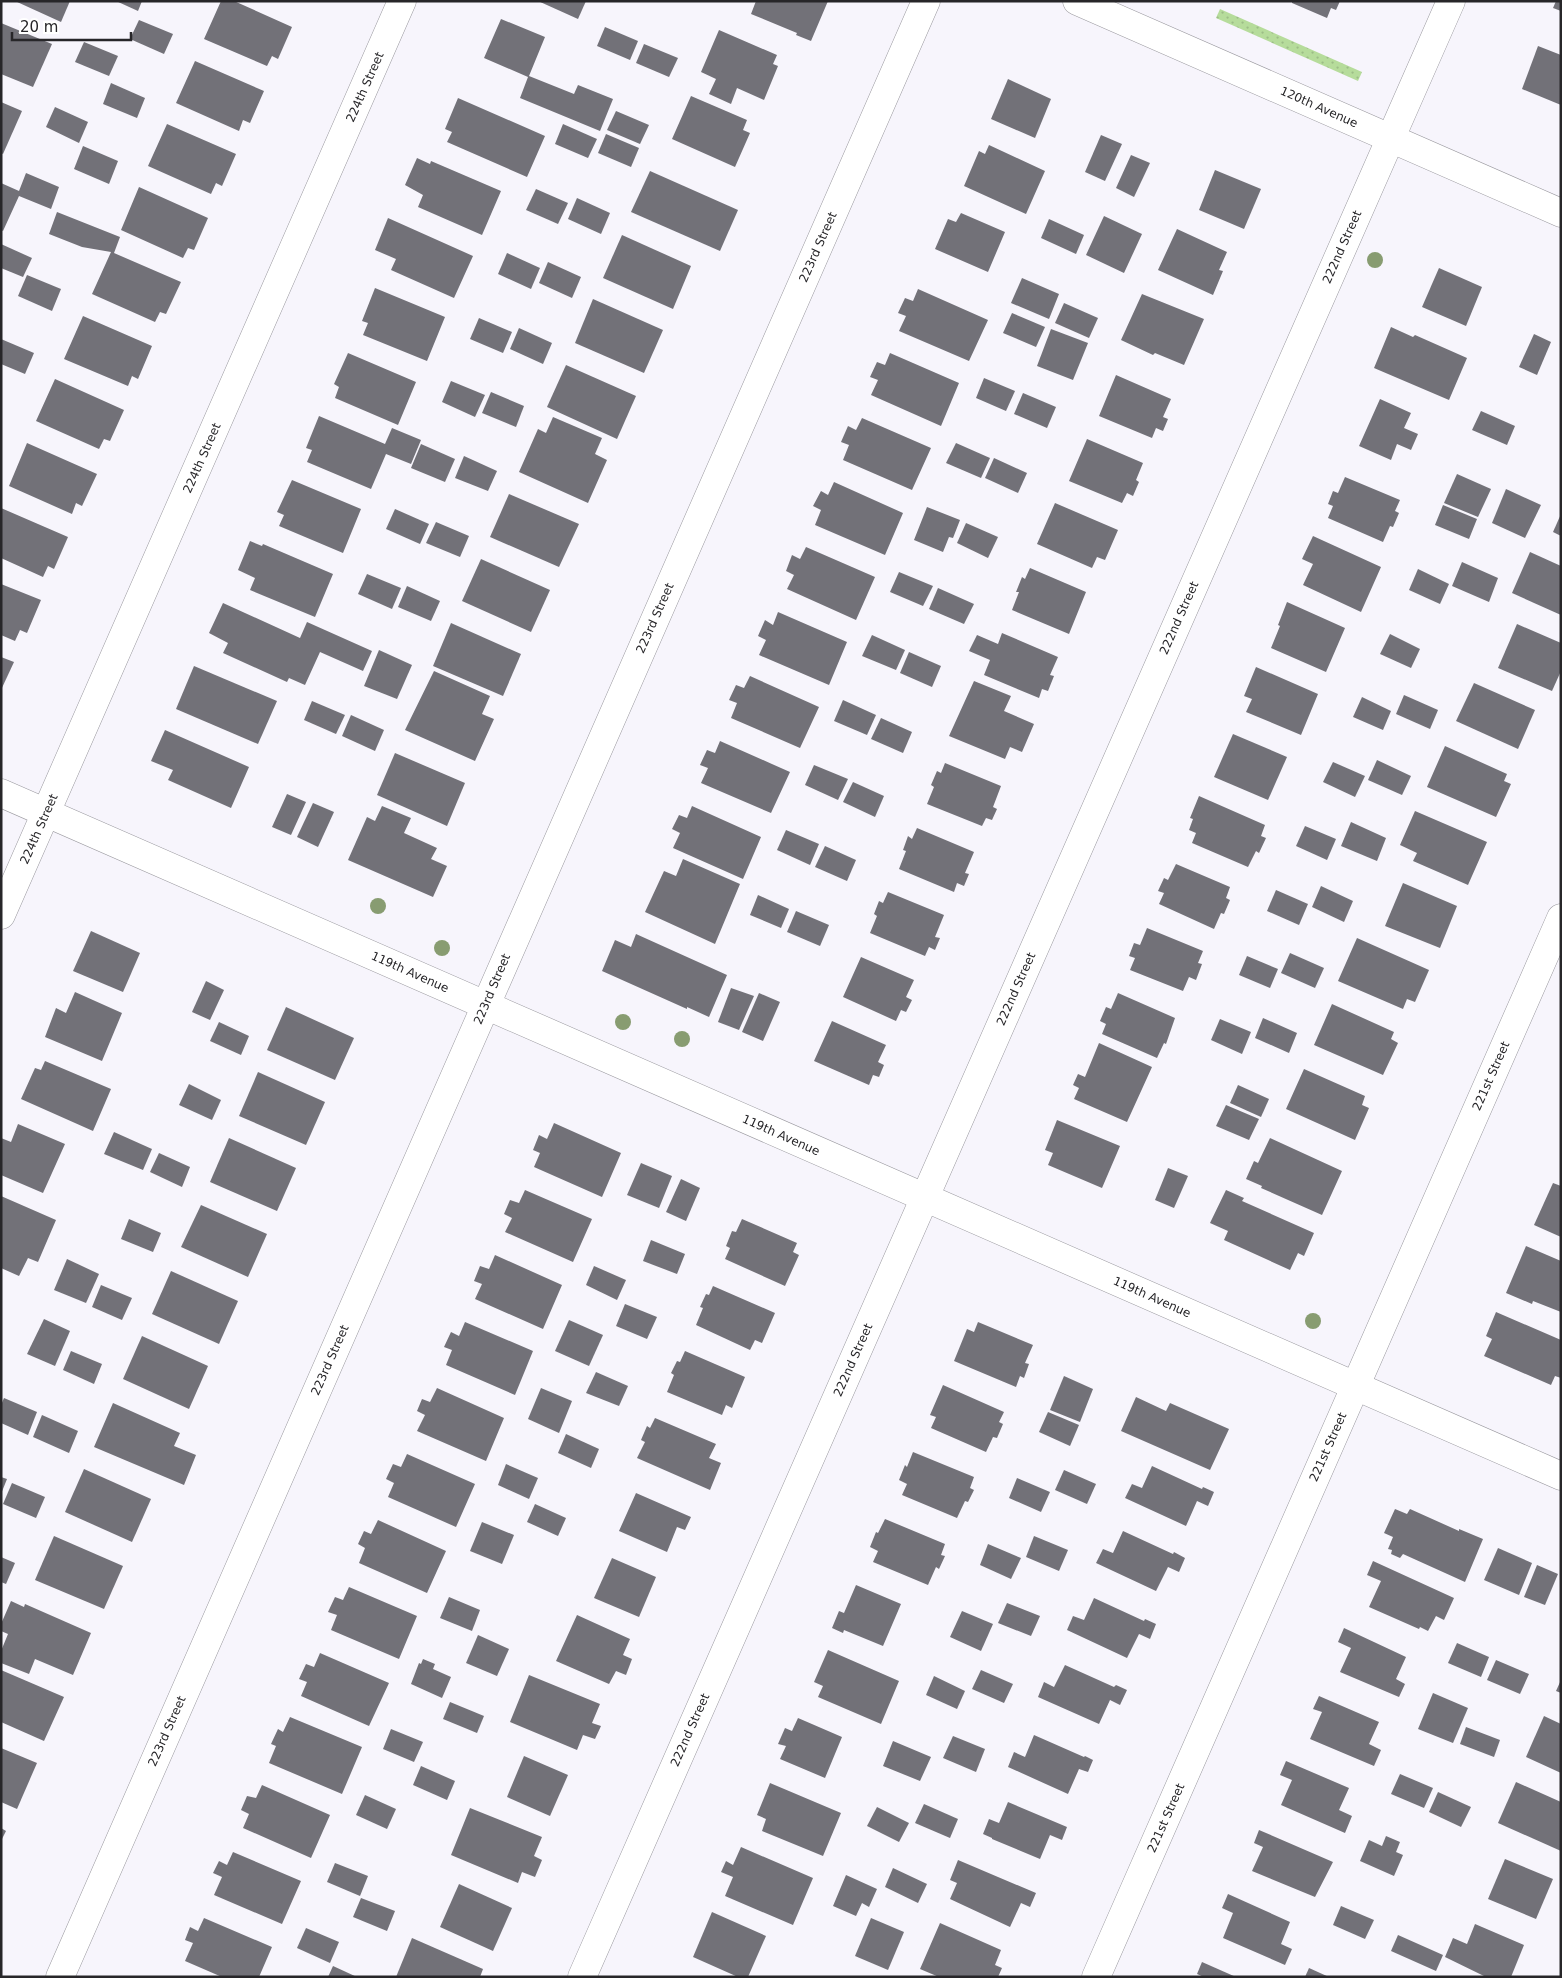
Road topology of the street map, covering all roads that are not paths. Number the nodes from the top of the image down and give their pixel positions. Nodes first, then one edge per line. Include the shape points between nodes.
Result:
1 (402, 1) edge
2 (926, 1) edge
3 (1077, 1) edge
4 (1451, 1) edge
5 (1389, 138) junction
6 (1561, 213) edge
7 (1, 792) edge
8 (46, 812) junction
9 (1, 915) edge
10 (1561, 918) edge
11 (485, 1005) junction
12 (924, 1198) junction
13 (1355, 1386) junction
14 (1561, 1476) edge
15 (60, 1977) edge
16 (582, 1977) edge
17 (1096, 1977) edge

1 - 8 street, 224th Street
2 - 11 street, 223rd Street
3 - 5 street, 120th Avenue
4 - 5 street, 222nd Street
5 - 6 street, 120th Avenue
5 - 12 street, 222nd Street
7 - 8 street, 119th Avenue
8 - 9 street, 224th Street
8 - 11 street, 119th Avenue
10 - 13 street, 221st Street
11 - 12 street, 119th Avenue
11 - 15 street, 223rd Street
12 - 13 street, 119th Avenue
12 - 16 street, 222nd Street
13 - 14 street, 119th Avenue
13 - 17 street, 221st Street

